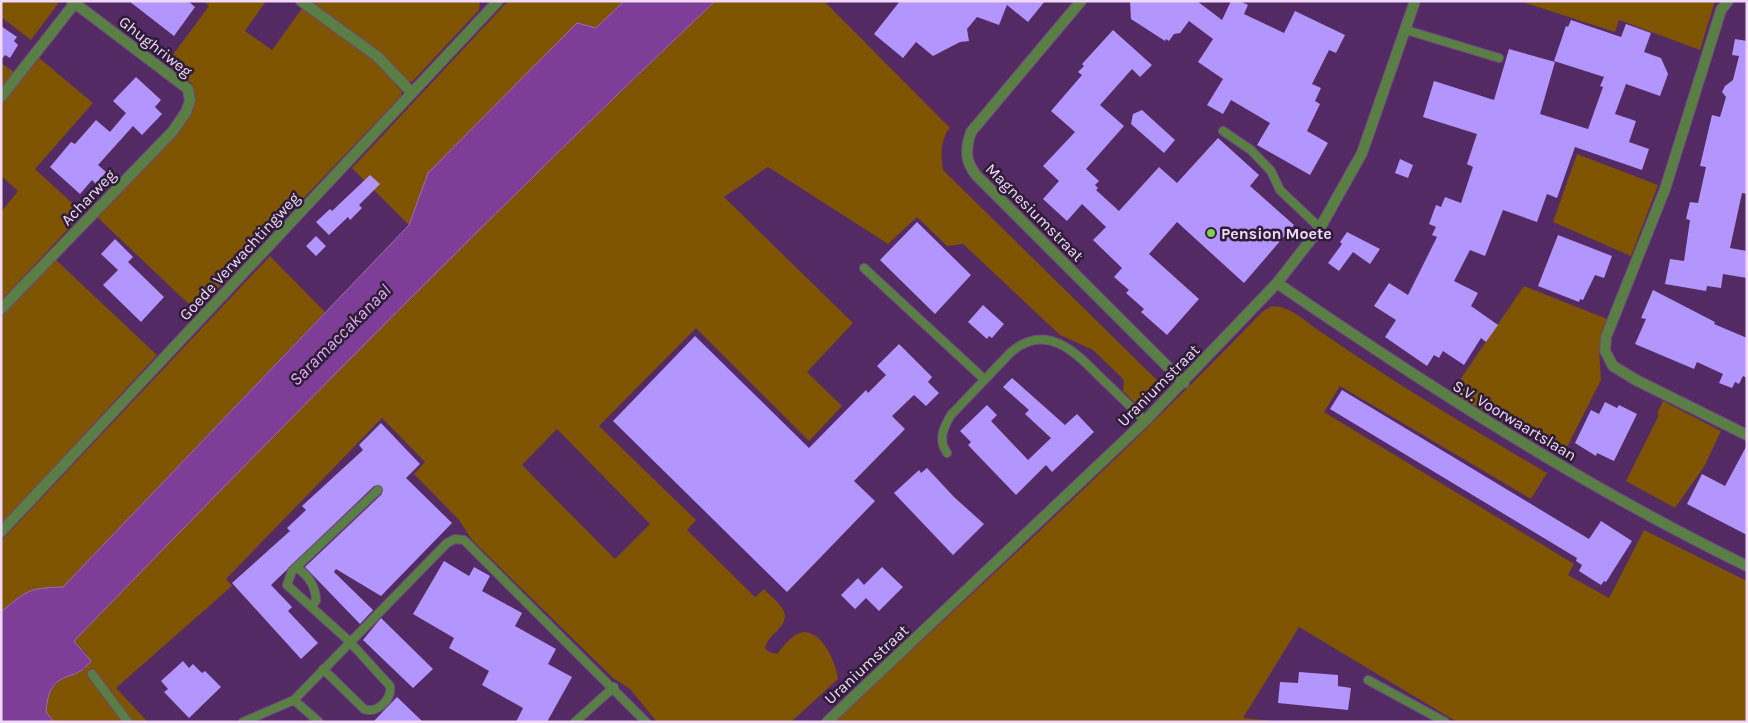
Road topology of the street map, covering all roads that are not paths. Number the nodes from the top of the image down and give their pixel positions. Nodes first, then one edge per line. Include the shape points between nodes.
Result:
1 (301, 1) edge
2 (1081, 1) edge
3 (1415, 1) edge
4 (1728, 1) edge
5 (74, 2) edge
6 (496, 2) edge
7 (1406, 30) junction
8 (1499, 58) dead end
9 (412, 93) junction
10 (1, 97) edge
11 (190, 101) joint
12 (1223, 132) dead end
13 (1320, 228) junction
14 (864, 268) dead end
15 (1277, 283) junction
16 (1, 309) edge
17 (984, 379) junction
18 (1184, 383) junction
19 (1145, 421) junction
20 (1747, 435) edge
21 (947, 453) dead end
22 (378, 490) dead end
23 (1, 532) edge
24 (1747, 566) edge
25 (296, 567) junction
26 (310, 606) junction
27 (349, 641) junction
28 (323, 669) junction
29 (92, 674) dead end
30 (1368, 680) dead end
31 (614, 687) junction
32 (294, 700) junction
33 (128, 722) edge
34 (243, 722) edge
35 (319, 722) edge
36 (575, 722) edge
37 (646, 722) edge
38 (827, 722) edge
39 (1445, 722) edge

1 - 9 street via 378,57
2 - 18 street, Magnesiumstraat via 971,132 967,145 969,166
3 - 7 street, Uraniumstraat
4 - 20 street via 1721,10 1665,189 1606,337 1605,351 1613,366 1636,380
5 - 10 street
5 - 11 street, Ghughriweg via 188,89
6 - 9 street, Goede Verwachtingweg
7 - 8 lane
7 - 13 street, Uraniumstraat via 1362,153
9 - 23 street, Goede Verwachtingweg
11 - 16 street, Acharweg via 186,112 166,138
12 - 13 lane via 1251,150 1271,171 1280,190
13 - 15 street, Uraniumstraat
14 - 17 lane
15 - 18 street, Uraniumstraat
15 - 24 street, S.V. Voorwaartslaan via 1459,405 1663,525
17 - 19 lane via 1020,344 1049,340 1075,352
17 - 21 lane via 944,426 943,446
18 - 19 street, Uraniumstraat
19 - 38 street, Uraniumstraat
22 - 25 lane
25 - 26 lane via 309,578 316,592 316,601
25 - 26 lane via 288,577 287,585
26 - 27 lane
27 - 28 lane
27 - 28 lane via 390,686 389,696 379,709 370,712 364,709
27 - 31 lane via 447,543 464,540
28 - 32 lane
29 - 33 lane
30 - 39 lane
31 - 36 lane
31 - 37 lane
32 - 34 lane
32 - 35 lane

